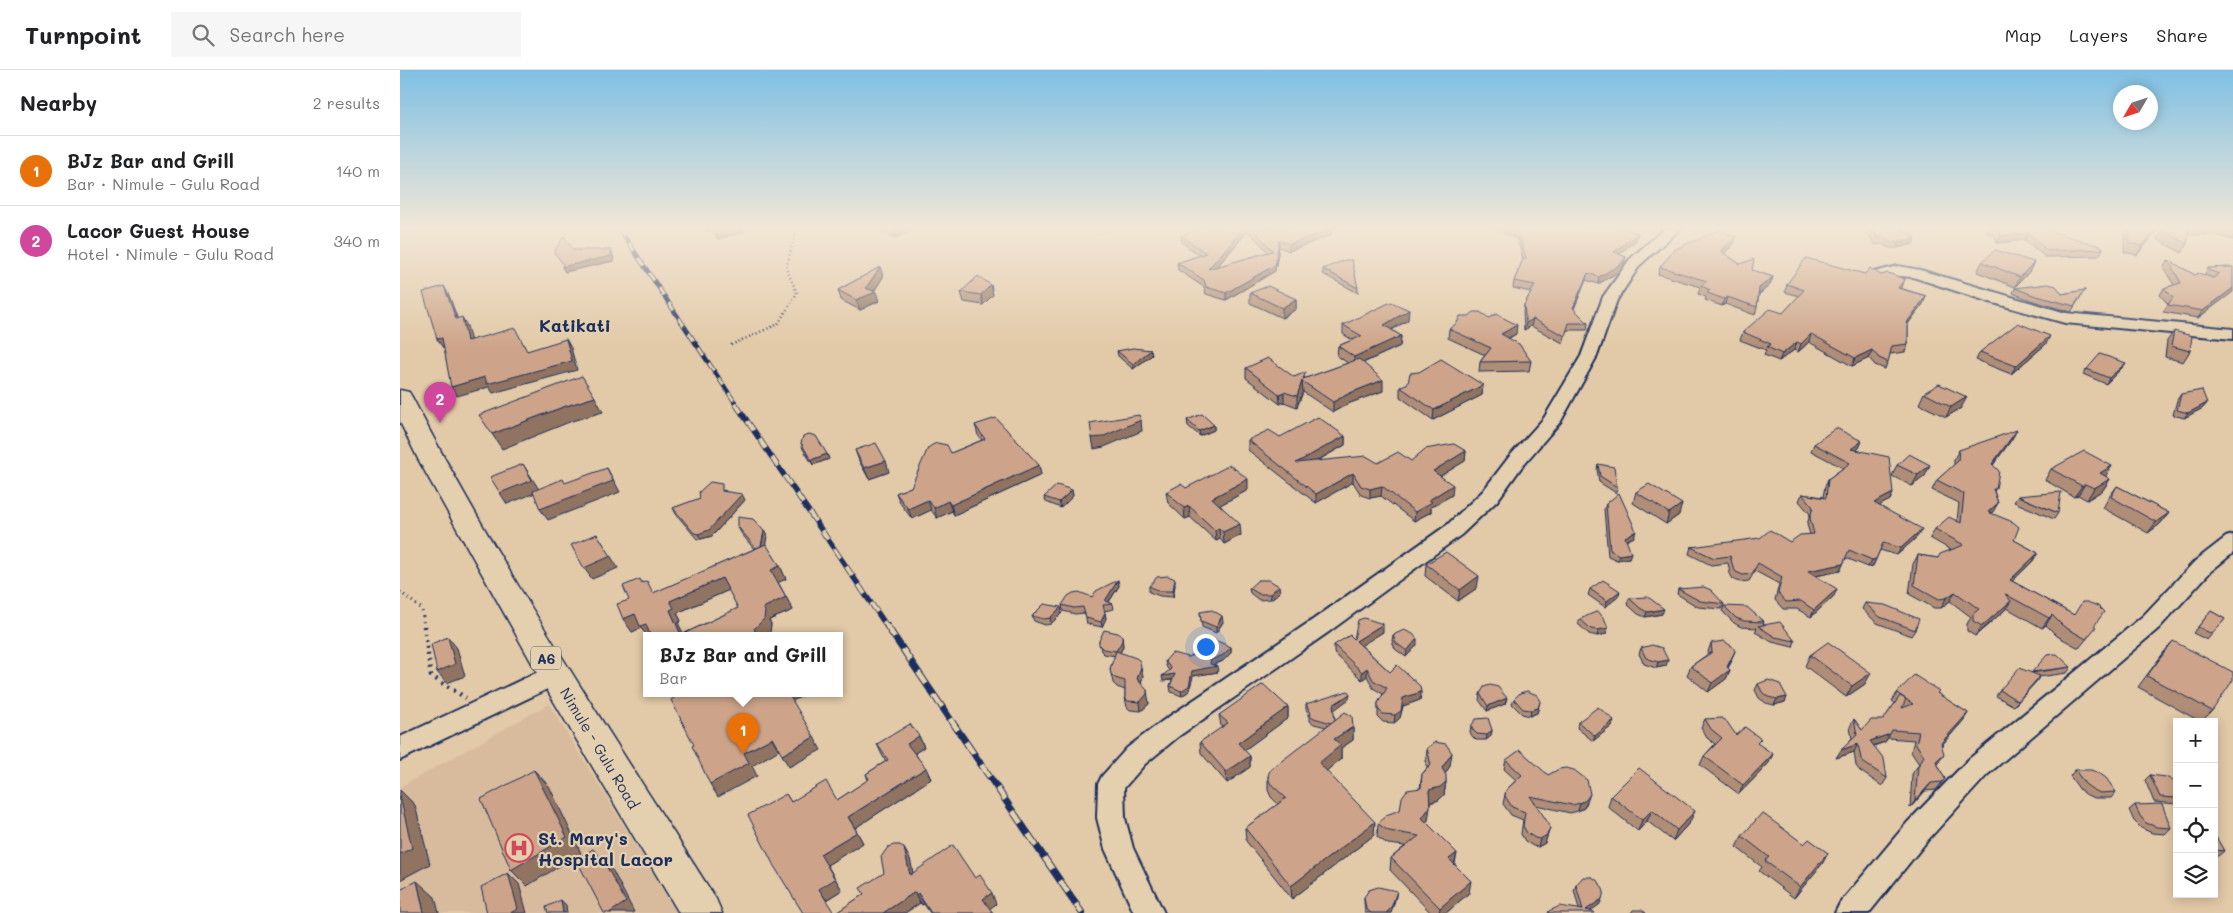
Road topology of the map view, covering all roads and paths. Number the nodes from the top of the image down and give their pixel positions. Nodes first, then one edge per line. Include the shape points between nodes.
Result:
1 (786, 267) edge
2 (1631, 267) edge
3 (1879, 275) edge
4 (2233, 334) edge
5 (731, 345) dead end
6 (400, 398) edge
7 (2233, 542) edge
8 (400, 592) edge
9 (555, 674) junction
10 (482, 708) junction
11 (400, 749) edge
12 (702, 913) edge
13 (1149, 913) edge
14 (1850, 913) edge

1 - 5 path via 798,293 778,324
2 - 13 street via 1609,300 1589,356 1552,421 1490,496 1454,530 1170,729 1136,756 1111,784 1110,818 1119,849
3 - 4 street via 1898,270 1915,273 2065,318
6 - 9 main road, Nimule - Gulu Road / A6 via 431,459
7 - 14 street via 2203,566 2144,628 1978,768 1917,832
8 - 10 path via 422,609 431,676
9 - 10 street
9 - 12 main road, Nimule - Gulu Road / A6
10 - 11 street

